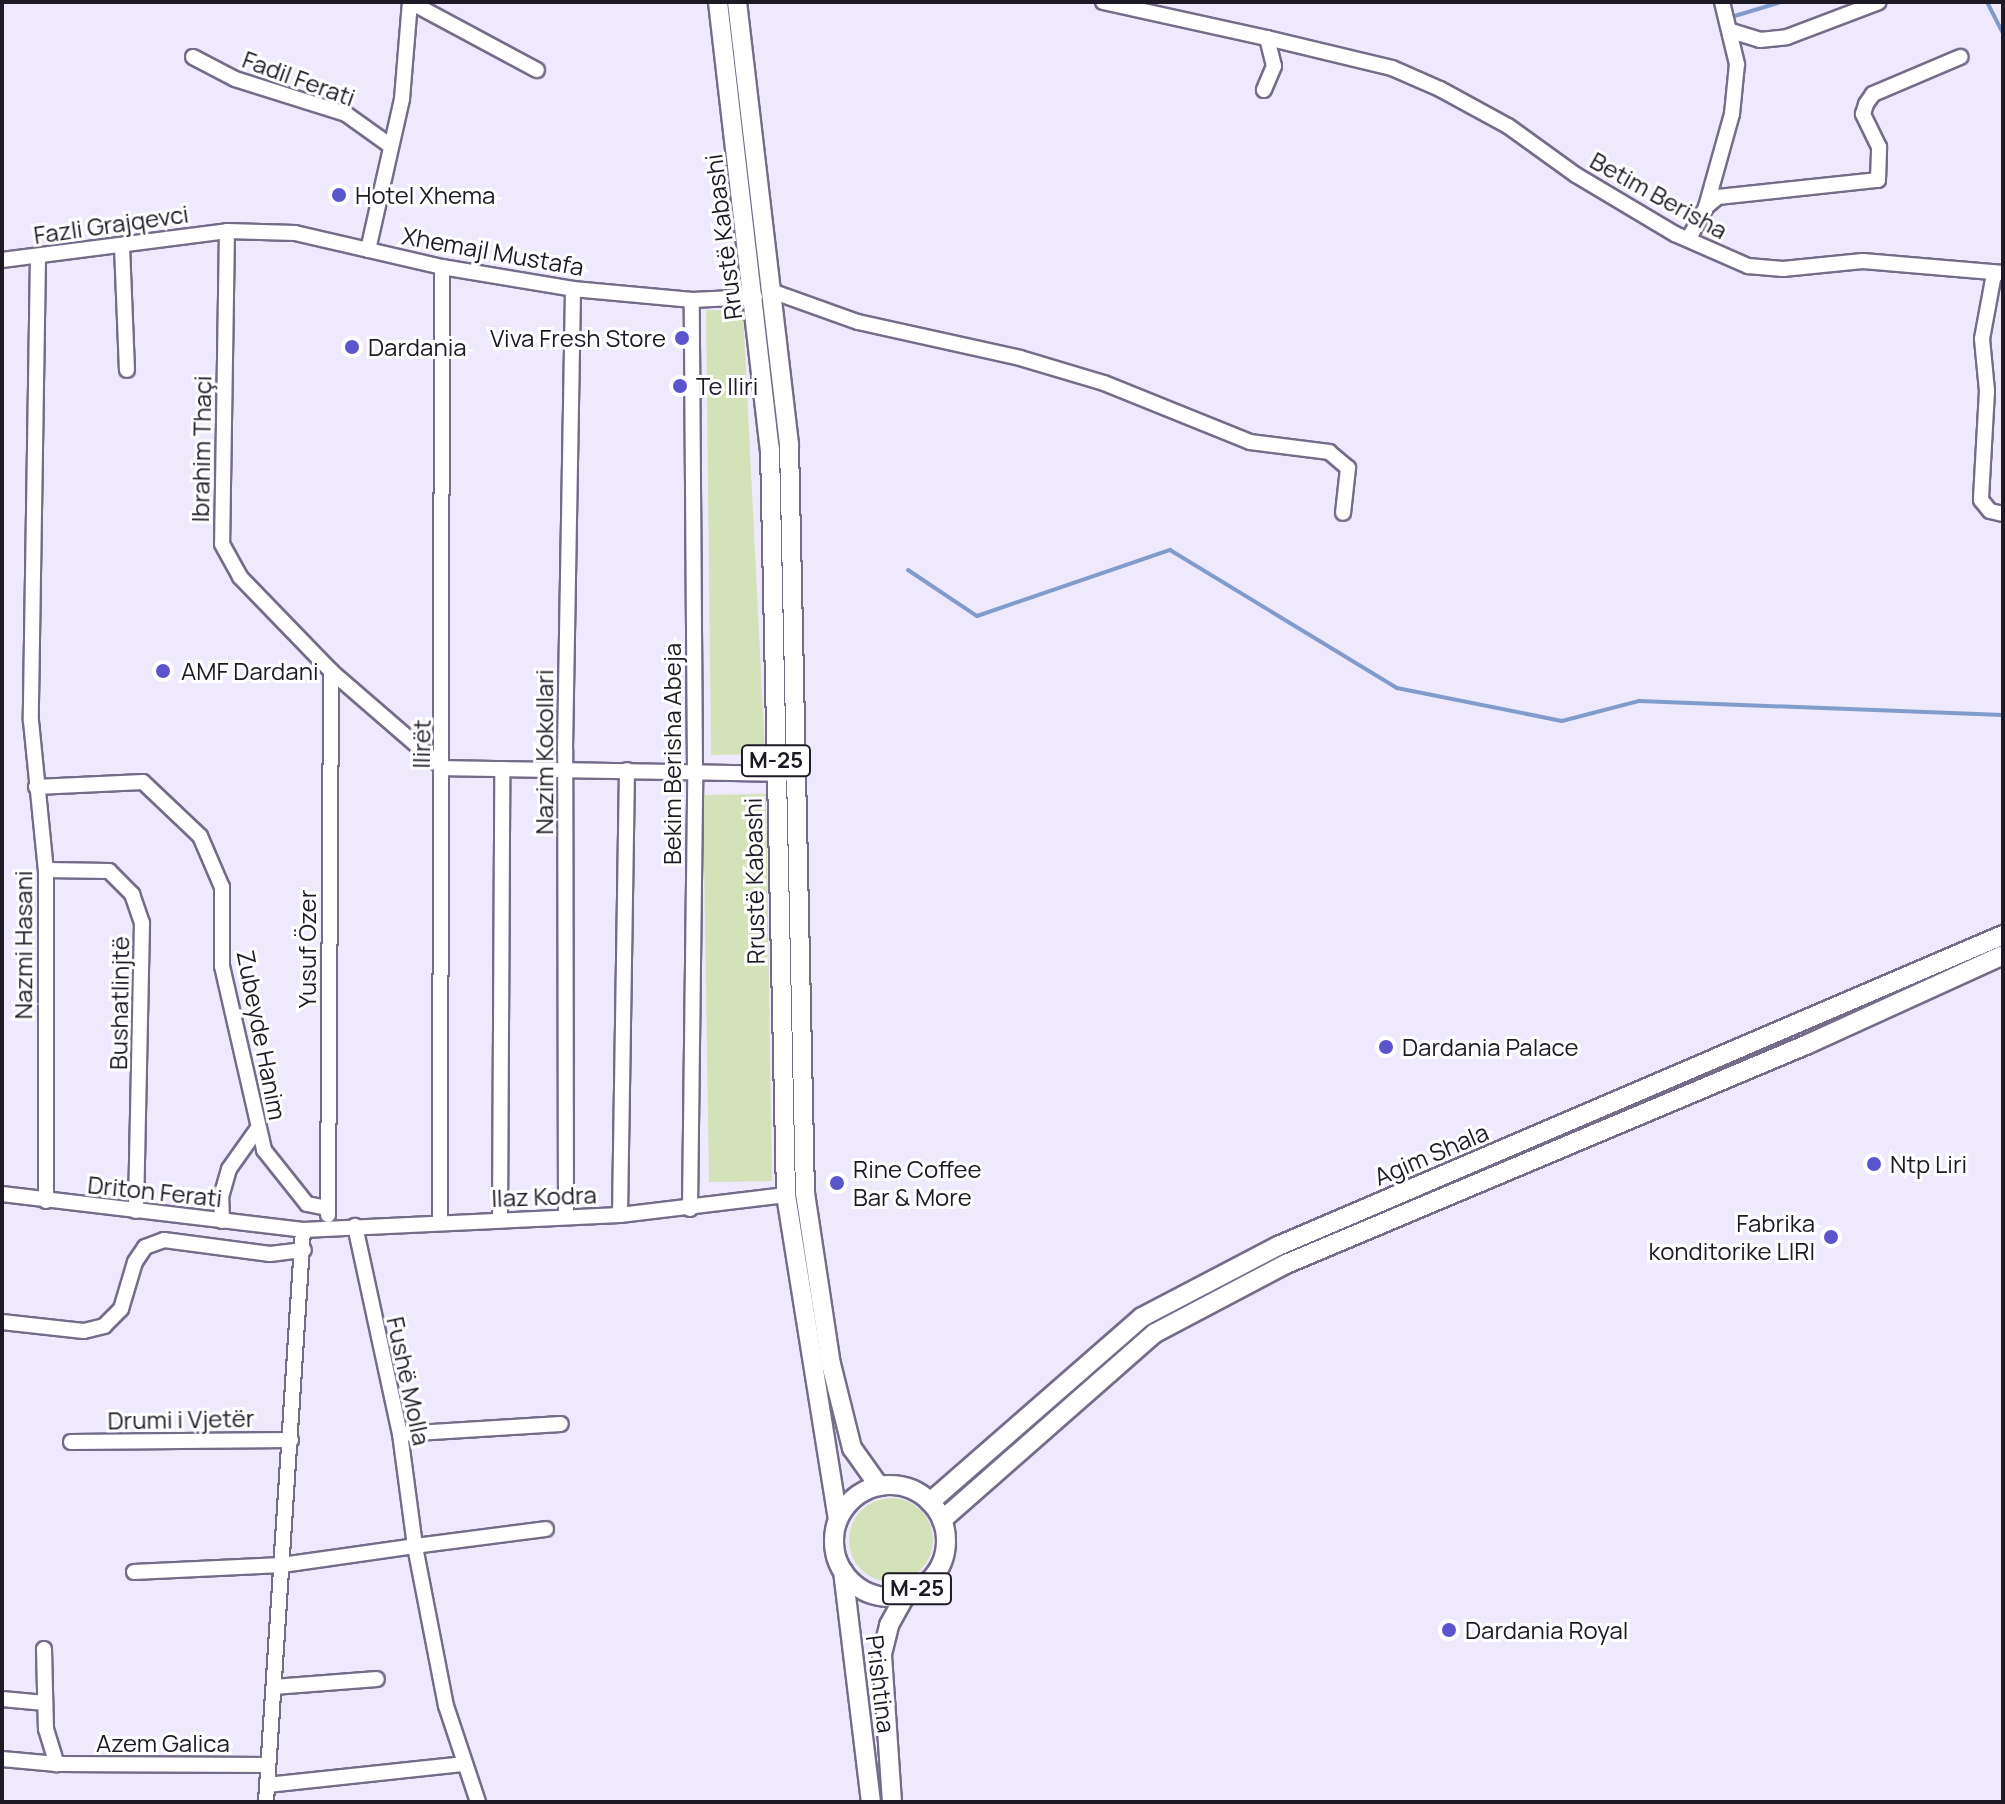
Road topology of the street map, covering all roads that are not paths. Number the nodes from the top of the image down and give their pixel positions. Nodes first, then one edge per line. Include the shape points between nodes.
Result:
1 (410, 2) edge
2 (718, 2) edge
3 (737, 2) edge
4 (1103, 2) edge
5 (1722, 2) edge
6 (1879, 2) edge
7 (1731, 31) junction
8 (1267, 38) junction
9 (193, 57) dead end
10 (1960, 57) dead end
11 (537, 70) dead end
12 (1264, 90) dead end
13 (388, 144) junction
14 (1706, 207) junction
15 (227, 231) junction
16 (1689, 238) junction
17 (122, 246) junction
18 (368, 250) junction
19 (38, 257) junction
20 (2, 260) edge
21 (442, 267) junction
22 (1998, 273) edge
23 (573, 289) junction
24 (774, 292) junction
25 (755, 297) junction
26 (692, 300) junction
27 (127, 370) dead end
28 (1343, 513) dead end
29 (2003, 514) edge
30 (331, 671) junction
31 (443, 768) junction
32 (502, 769) junction
33 (565, 769) junction
34 (627, 770) junction
35 (695, 771) junction
36 (797, 773) junction
37 (776, 774) junction
38 (36, 787) junction
39 (46, 870) junction
40 (2003, 935) edge
41 (2003, 955) edge
42 (258, 1128) junction
43 (2, 1194) edge
44 (786, 1195) junction
45 (46, 1201) junction
46 (327, 1208) junction
47 (690, 1209) junction
48 (136, 1211) junction
49 (620, 1215) junction
50 (566, 1216) junction
51 (500, 1219) junction
52 (222, 1221) junction
53 (440, 1222) junction
54 (355, 1226) junction
55 (329, 1227) junction
56 (303, 1230) junction
57 (304, 1250) junction
58 (2, 1322) edge
59 (561, 1424) dead end
60 (400, 1434) junction
61 (291, 1440) junction
62 (71, 1442) dead end
63 (879, 1486) junction
64 (930, 1502) junction
65 (838, 1519) junction
66 (942, 1520) junction
67 (546, 1529) dead end
68 (415, 1546) junction
69 (282, 1565) junction
70 (843, 1571) junction
71 (134, 1572) dead end
72 (906, 1594) junction
73 (44, 1649) dead end
74 (377, 1679) dead end
75 (274, 1687) junction
76 (2, 1699) edge
77 (45, 1703) junction
78 (2, 1759) edge
79 (57, 1764) junction
80 (465, 1764) junction
81 (268, 1765) junction
82 (267, 1785) junction
83 (266, 1802) edge
84 (478, 1802) edge
85 (871, 1802) edge
86 (892, 1802) edge

1 - 11 street
1 - 13 street via 402,99
2 - 25 main road, Rrustë Kabashi / M-25
3 - 24 main road, Rrustë Kabashi / M-25
4 - 8 street, Betim Berisha
5 - 7 street
6 - 7 street via 1787,37 1760,40
7 - 14 street via 1737,64 1732,114
8 - 12 street via 1274,66
8 - 16 street, Betim Berisha via 1392,68 1440,89
9 - 13 street, Fadil Ferati via 235,79 346,114
10 - 14 street via 1873,94 1866,104 1863,114 1879,147 1878,180 1718,197
13 - 18 street
14 - 16 street
15 - 17 street, Fazli Grajqevci
15 - 18 street, Xhemajl Mustafa via 295,233
15 - 30 street, Ibrahim Thaçi via 222,544 240,577
16 - 22 street, Betim Berisha via 1728,259 1763,269 1863,261
17 - 19 street, Fazli Grajqevci
17 - 27 street
18 - 21 street, Xhemajl Mustafa
19 - 20 street, Fazli Grajqevci
19 - 38 street, Nazmi Hasani via 31,721
21 - 23 street, Xhemajl Mustafa
21 - 31 street, Ilirët
22 - 29 street, Betim Berisha via 1982,339 1987,391 1981,500 1990,511
23 - 26 street, Xhemajl Mustafa
23 - 33 street, Nazim Kokollari
24 - 28 street via 858,322 1020,358 1104,383 1250,442 1329,452 1348,468
24 - 36 main road, Rrustë Kabashi / M-25 via 789,444
25 - 26 street, Xhemajl Mustafa
25 - 37 main road, Rrustë Kabashi / M-25 via 770,449
26 - 35 street, Bekim Berisha Abeja
30 - 31 street, Ibrahim Thaçi
30 - 46 street, Yusuf Özer
31 - 32 street
31 - 53 street, Ilirët
32 - 33 street
32 - 51 street
33 - 34 street
33 - 50 street, Nazim Kokollari
34 - 35 street
34 - 49 street
35 - 37 street
35 - 47 street, Bekim Berisha Abeja
36 - 37 street
36 - 63 main road, Rrustë Kabashi / M-25 via 805,1193 831,1364 848,1434 859,1462
37 - 44 main road, Rrustë Kabashi / M-25
38 - 39 street, Nazmi Hasani
38 - 42 street, Zubeyde Hanim via 143,782 200,836 222,887 222,966
39 - 45 street, Nazmi Hasani
39 - 48 street, Bushatlinjtë via 109,871 132,894 142,923
40 - 64 main road, Agim Shala via 1278,1246 1142,1317
41 - 66 main road, Agim Shala via 1808,1044 1286,1264 1155,1333
42 - 46 street, Zubeyde Hanim via 264,1150 307,1204
42 - 52 street via 229,1169 221,1197
43 - 45 street, Driton Ferati
44 - 47 street, Ilaz Kodra
44 - 65 main road, Rrustë Kabashi / M-25
45 - 48 street, Driton Ferati
46 - 55 street, Yusuf Özer
47 - 49 street, Ilaz Kodra
48 - 52 street, Driton Ferati
49 - 50 street, Ilaz Kodra
50 - 51 street, Ilaz Kodra
51 - 53 street, Ilaz Kodra
52 - 56 street, Driton Ferati
53 - 54 street, Ilaz Kodra
54 - 55 street, Ilaz Kodra
54 - 60 street, Fushë Molla
55 - 56 street, Ilaz Kodra
56 - 57 street
57 - 58 street via 270,1254 164,1240 145,1247 121,1309 104,1326 84,1331
57 - 61 street
59 - 60 street
60 - 68 street, Fushë Molla
61 - 62 street, Drumi i Vjetër
61 - 69 street
63 - 64 main road via 906,1487
63 - 65 main road via 855,1498
64 - 66 main road
65 - 70 main road, Prishtina / M-25 via 834,1536
66 - 72 main road, Prishtina / M-25 via 945,1546 937,1571
67 - 68 street
68 - 69 street
68 - 80 street, Fushë Molla via 446,1706
69 - 71 street
69 - 75 street
70 - 72 main road, M-25 via 870,1593
70 - 85 main road, Prishtina / M-25
72 - 86 main road, Prishtina / M-25 via 889,1625 882,1654
73 - 77 street
74 - 75 street
75 - 81 street
76 - 77 street
77 - 79 street
78 - 79 street, Azem Galica
79 - 81 street, Azem Galica
80 - 82 street
80 - 84 street, Fushë Molla
81 - 82 street
82 - 83 street

